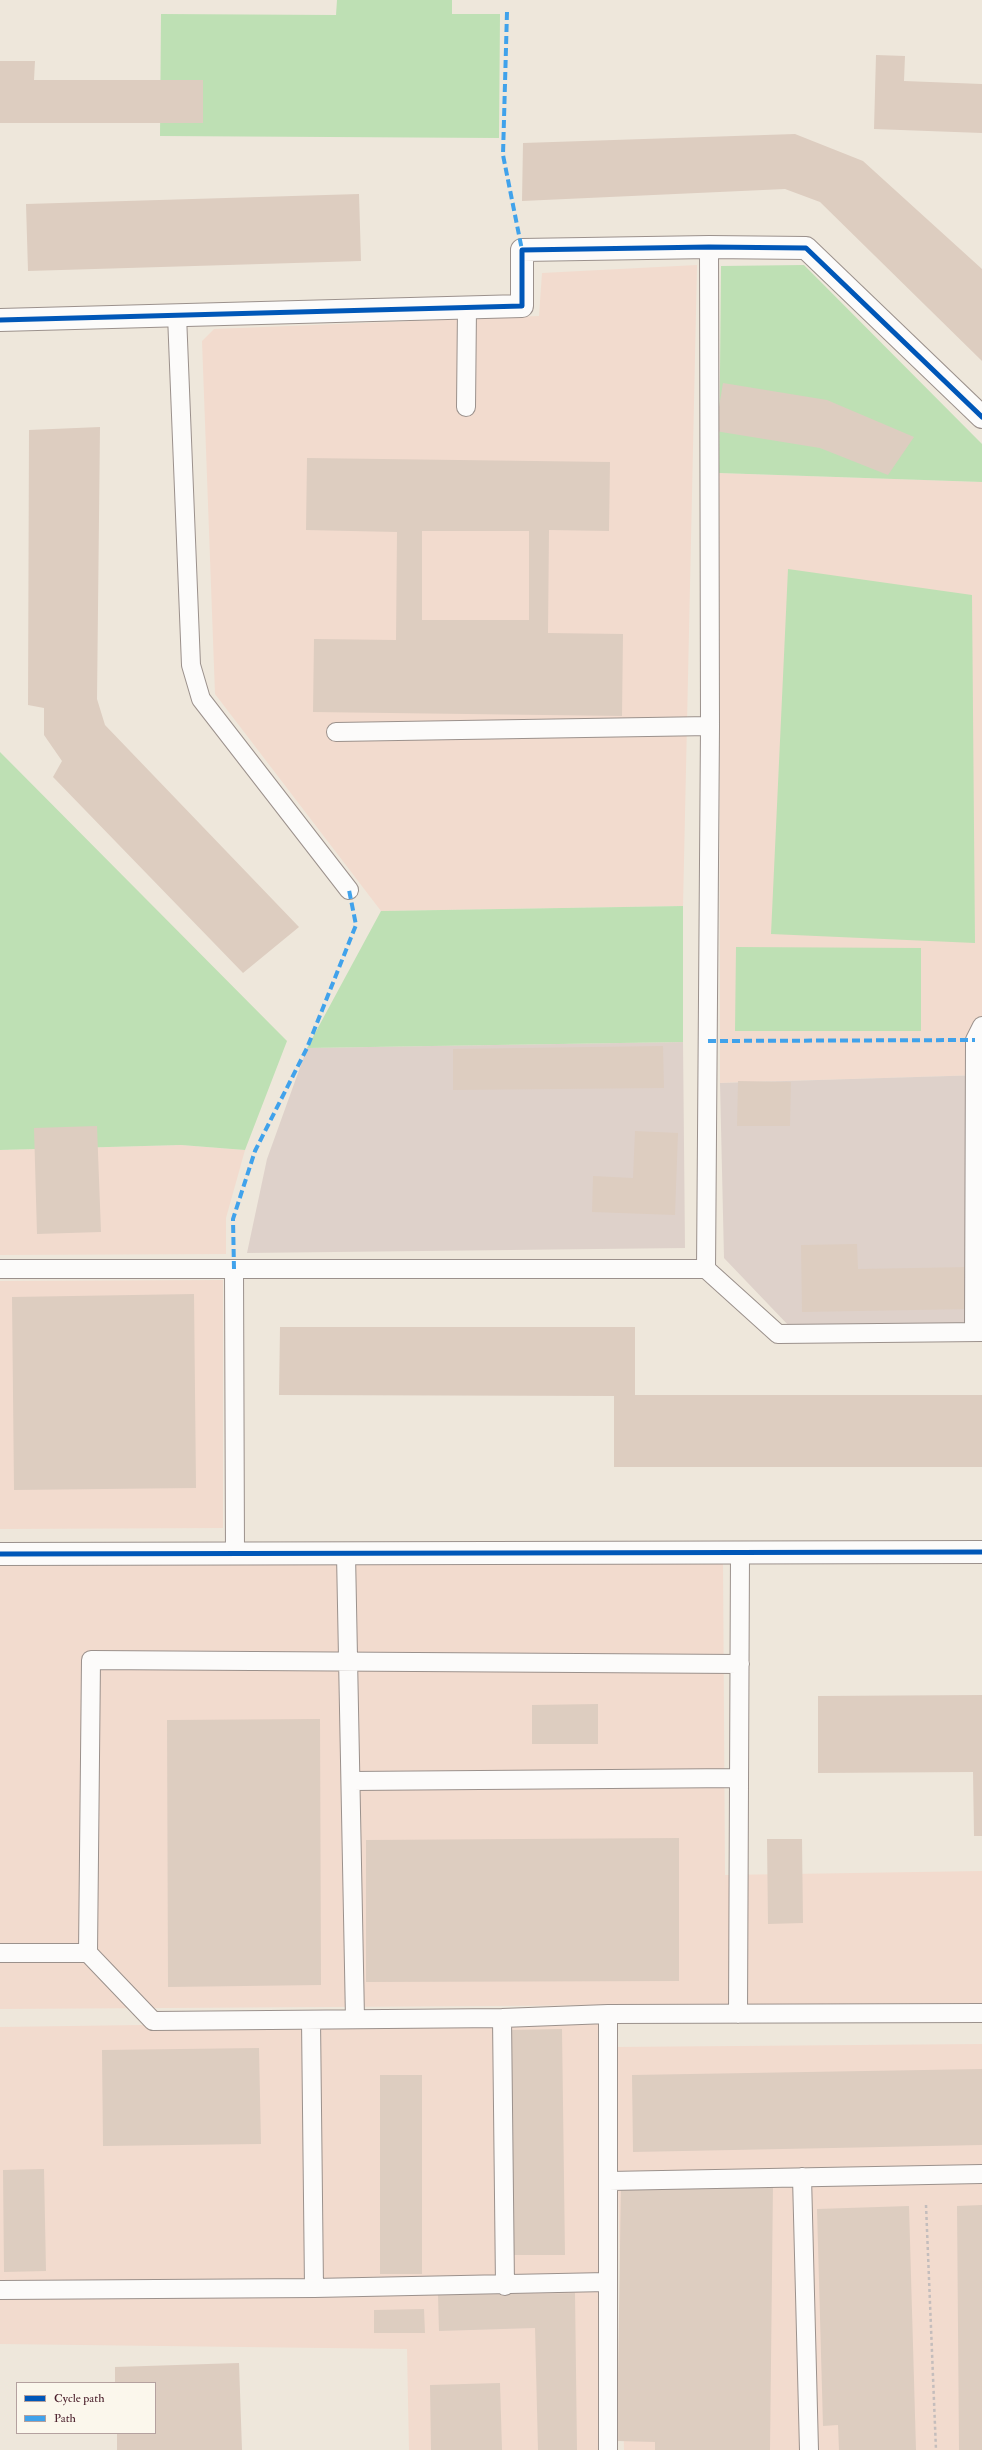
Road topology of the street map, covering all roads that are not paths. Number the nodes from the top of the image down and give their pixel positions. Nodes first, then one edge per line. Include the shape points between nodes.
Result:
1 (708, 247) junction
2 (467, 308) junction
3 (177, 315) junction
4 (0, 320) edge
5 (466, 407) dead end
6 (982, 417) edge
7 (710, 726) junction
8 (336, 732) dead end
9 (349, 890) dead end
10 (982, 1026) edge
11 (0, 1269) edge
12 (234, 1269) junction
13 (706, 1269) junction
14 (978, 1332) edge
15 (982, 1552) edge
16 (740, 1553) junction
17 (0, 1554) edge
18 (235, 1554) junction
19 (346, 1554) junction
20 (348, 1661) junction
21 (740, 1664) junction
22 (739, 1778) junction
23 (351, 1780) junction
24 (88, 1953) junction
25 (0, 1954) edge
26 (982, 2013) edge
27 (608, 2014) junction
28 (738, 2014) junction
29 (502, 2018) junction
30 (355, 2019) junction
31 (311, 2020) junction
32 (982, 2174) edge
33 (802, 2177) junction
34 (609, 2181) junction
35 (607, 2282) junction
36 (505, 2286) junction
37 (314, 2288) junction
38 (0, 2290) edge
39 (608, 2450) edge
40 (809, 2450) edge

1 - 2 street via 522,250 522,306
1 - 6 street via 806,248
1 - 7 lane
2 - 3 street
2 - 5 lane
3 - 4 street
3 - 9 lane via 191,665 201,699
7 - 8 lane
7 - 13 lane
10 - 14 lane via 975,1040
11 - 12 lane
12 - 13 lane
12 - 18 lane
13 - 14 lane via 778,1334
15 - 16 street
16 - 19 street
16 - 21 lane
17 - 18 street
18 - 19 street
19 - 20 lane
20 - 21 lane
20 - 23 lane
20 - 24 lane via 91,1660
21 - 22 lane
22 - 23 lane
22 - 28 lane
23 - 30 lane
24 - 25 lane
24 - 31 lane via 153,2021
26 - 28 lane
27 - 28 lane
27 - 29 lane
27 - 34 lane
29 - 30 lane
29 - 36 lane
30 - 31 lane
31 - 37 lane
32 - 33 lane
33 - 34 lane
33 - 40 lane
34 - 35 lane
35 - 36 lane
35 - 39 lane
36 - 37 lane
37 - 38 lane

